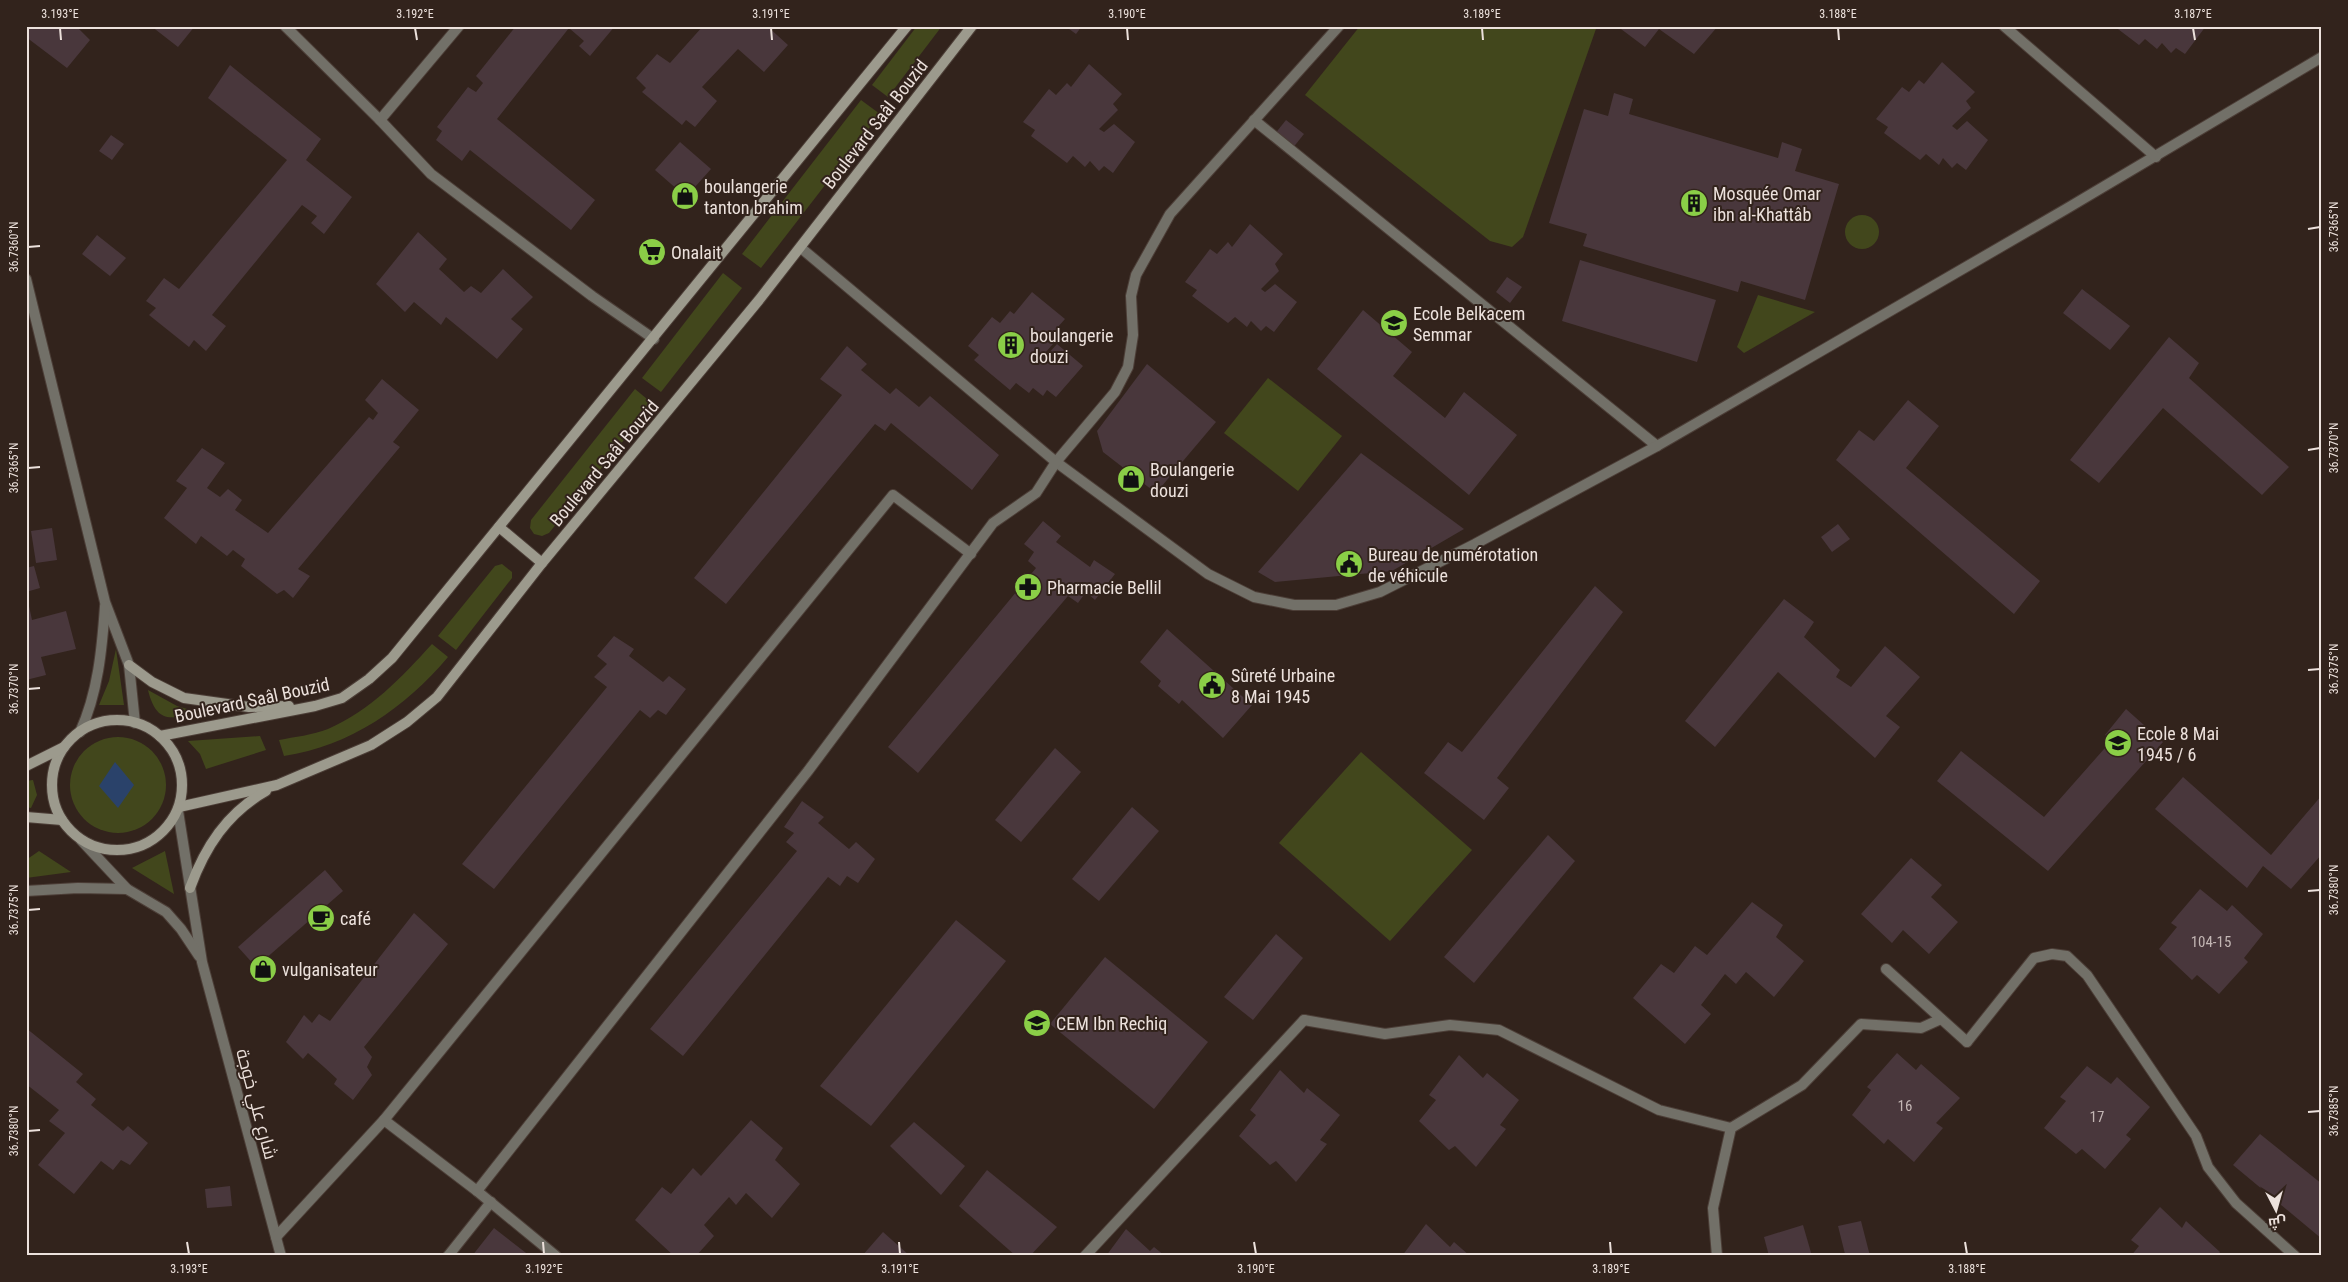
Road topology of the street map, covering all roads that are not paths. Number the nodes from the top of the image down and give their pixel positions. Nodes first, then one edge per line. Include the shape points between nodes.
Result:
1 (286, 26) edge
2 (459, 26) edge
3 (907, 26) edge
4 (972, 26) edge
5 (1339, 26) edge
6 (2004, 26) edge
7 (2322, 57) edge
8 (380, 120) junction
9 (1254, 120) junction
10 (2156, 157) junction
11 (800, 248) junction
12 (26, 279) edge
13 (654, 339) junction
14 (1657, 446) junction
15 (1056, 462) junction
16 (499, 526) junction
17 (971, 554) junction
18 (542, 563) junction
19 (105, 602) junction
20 (129, 665) junction
21 (315, 706) junction
22 (135, 722) junction
23 (80, 732) junction
24 (160, 736) junction
25 (65, 747) junction
26 (26, 766) edge
27 (277, 785) junction
28 (178, 809) junction
29 (26, 817) edge
30 (62, 820) junction
31 (81, 840) junction
32 (190, 888) junction
33 (127, 889) junction
34 (26, 891) edge
35 (202, 962) junction
36 (1886, 969) dead end
37 (1941, 1019) junction
38 (384, 1120) junction
39 (1731, 1128) junction
40 (477, 1191) junction
41 (491, 1202) junction
42 (276, 1238) junction
43 (281, 1256) edge
44 (448, 1256) edge
45 (556, 1256) edge
46 (1084, 1256) edge
47 (1717, 1256) edge
48 (2295, 1256) edge

1 - 8 street
2 - 8 street
3 - 13 main road, Boulevard Saâl Bouzid
4 - 11 main road, Boulevard Saâl Bouzid
5 - 9 street
6 - 10 street
7 - 10 street
8 - 13 street via 431,174
9 - 14 street
9 - 15 street via 1170,214 1136,275 1131,296 1133,335 1128,367 1115,392
10 - 14 street
11 - 15 street
11 - 18 main road, Boulevard Saâl Bouzid
12 - 19 street
13 - 16 main road, Boulevard Saâl Bouzid
14 - 15 street via 1380,592 1336,605 1294,605 1254,597 1208,574
15 - 17 street via 1036,493 993,523
16 - 18 main road
16 - 21 main road, Boulevard Saâl Bouzid via 392,658 342,698
17 - 38 street via 893,495
17 - 40 street via 808,771
18 - 27 main road, Boulevard Saâl Bouzid via 437,696 407,722 371,744
19 - 20 street
19 - 23 street via 97,679
20 - 21 main road via 152,682 184,698 248,707
20 - 22 street
21 - 24 main road, Boulevard Saâl Bouzid
22 - 23 main road via 116,720
22 - 24 main road
23 - 25 main road
24 - 28 main road via 176,756 181,769 182,794
25 - 26 main road
25 - 30 main road via 57,760 52,791
27 - 28 main road, Boulevard Saâl Bouzid
27 - 32 main road via 253,798 220,830 200,862
28 - 31 main road via 168,827 154,840 136,848 118,851 99,848
28 - 32 street
29 - 30 main road
30 - 31 main road
31 - 33 street
32 - 35 street
33 - 34 street
33 - 35 street via 166,912
35 - 42 street, شارع علي خوجة
36 - 37 street
37 - 39 street via 1921,1028 1861,1024 1802,1085
37 - 48 street via 1967,1042 2034,958 2052,954 2067,956 2087,975 2196,1136 2208,1166 2236,1203
38 - 40 street
38 - 42 street
39 - 46 street via 1659,1110 1499,1030 1450,1025 1385,1034 1304,1020
39 - 47 street via 1713,1208
40 - 41 street
41 - 44 street
41 - 45 street
42 - 43 street, شارع علي خوجة

